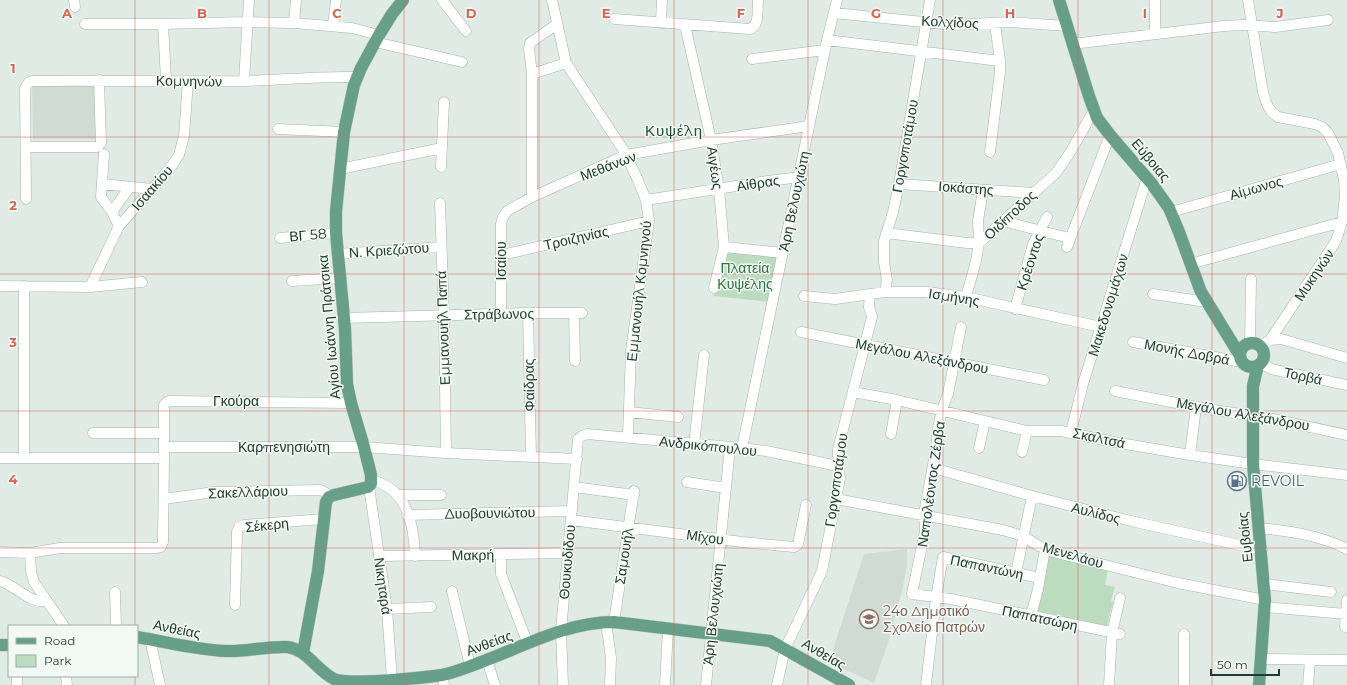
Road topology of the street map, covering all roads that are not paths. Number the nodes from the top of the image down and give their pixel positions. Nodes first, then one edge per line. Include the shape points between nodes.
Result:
1 (249, 0) edge
2 (296, 0) edge
3 (336, 0) edge
4 (403, 0) edge
5 (442, 0) edge
6 (552, 0) edge
7 (662, 0) edge
8 (758, 0) edge
9 (837, 0) edge
10 (930, 0) edge
11 (1059, 0) edge
12 (1155, 0) edge
13 (1248, 0) edge
14 (834, 13) junction
15 (614, 19) dead end
16 (1328, 20) dead end
17 (247, 22) junction
18 (926, 22) junction
19 (294, 23) junction
20 (661, 23) junction
21 (85, 24) dead end
22 (163, 24) junction
23 (557, 24) junction
24 (996, 24) junction
25 (685, 25) junction
26 (1251, 25) junction
27 (334, 26) junction
28 (1067, 26) junction
29 (466, 31) dead end
30 (1155, 33) junction
31 (377, 38) junction
32 (1072, 44) junction
33 (826, 45) junction
34 (921, 51) junction
35 (752, 59) dead end
36 (1000, 61) junction
37 (462, 62) dead end
38 (566, 63) junction
39 (532, 74) junction
40 (356, 77) junction
41 (99, 80) junction
42 (166, 80) junction
43 (188, 81) junction
44 (244, 81) junction
45 (444, 102) dead end
46 (1094, 110) junction
47 (809, 126) junction
48 (278, 129) dead end
49 (344, 132) junction
50 (1110, 135) junction
51 (711, 140) junction
52 (26, 147) junction
53 (442, 148) junction
54 (990, 152) dead end
55 (1343, 153) edge
56 (104, 154) dead end
57 (626, 155) junction
58 (1341, 164) junction
59 (441, 167) dead end
60 (340, 170) junction
61 (800, 177) junction
62 (1147, 178) junction
63 (102, 184) junction
64 (899, 184) junction
65 (129, 188) junction
66 (152, 189) junction
67 (719, 189) junction
68 (983, 190) junction
69 (1034, 193) junction
70 (1346, 196) edge
71 (532, 197) junction
72 (26, 199) dead end
73 (646, 200) junction
74 (440, 203) dead end
75 (507, 210) joint
76 (112, 212) junction
77 (1171, 212) junction
78 (1047, 216) dead end
79 (649, 220) junction
80 (1003, 221) junction
81 (1342, 222) junction
82 (119, 226) junction
83 (1040, 230) junction
84 (336, 233) junction
85 (886, 233) junction
86 (280, 238) dead end
87 (980, 243) junction
88 (441, 247) junction
89 (724, 247) junction
90 (784, 253) junction
91 (337, 254) junction
92 (502, 255) junction
93 (1190, 264) junction
94 (340, 278) junction
95 (1251, 280) dead end
96 (292, 281) dead end
97 (142, 282) dead end
98 (0, 286) edge
99 (24, 286) junction
100 (90, 287) junction
101 (714, 288) dead end
102 (885, 292) junction
103 (870, 294) junction
104 (1153, 294) dead end
105 (804, 296) dead end
106 (966, 297) junction
107 (1207, 302) junction
108 (1015, 308) junction
109 (528, 313) junction
110 (501, 314) junction
111 (444, 316) junction
112 (344, 318) junction
113 (961, 327) dead end
114 (1101, 327) junction
115 (800, 332) dead end
116 (1229, 335) junction
117 (1133, 342) dead end
118 (1257, 343) junction
119 (865, 344) junction
120 (704, 355) dead end
121 (1347, 358) edge
122 (575, 362) dead end
123 (954, 362) junction
124 (1249, 362) junction
125 (1044, 380) dead end
126 (1347, 385) edge
127 (1115, 391) dead end
128 (853, 392) junction
129 (897, 400) junction
130 (351, 403) junction
131 (1196, 407) junction
132 (942, 410) junction
133 (629, 412) junction
134 (1253, 415) junction
135 (678, 416) dead end
136 (985, 421) junction
137 (1027, 431) junction
138 (1071, 432) junction
139 (93, 433) dead end
140 (164, 433) junction
141 (891, 434) dead end
142 (1347, 435) edge
143 (628, 437) junction
144 (578, 439) joint
145 (694, 445) junction
146 (364, 447) junction
147 (730, 447) junction
148 (742, 448) junction
149 (979, 448) dead end
150 (1022, 452) dead end
151 (164, 453) junction
152 (446, 453) junction
153 (1190, 455) junction
154 (531, 457) junction
155 (0, 458) edge
156 (24, 458) junction
157 (577, 459) junction
158 (1253, 464) junction
159 (838, 466) junction
160 (933, 468) junction
161 (1347, 475) edge
162 (687, 482) dead end
163 (370, 483) junction
164 (574, 487) junction
165 (726, 488) junction
166 (398, 495) junction
167 (441, 496) dead end
168 (1032, 496) junction
169 (329, 497) junction
170 (164, 499) junction
171 (836, 499) junction
172 (806, 505) dead end
173 (924, 514) junction
174 (407, 515) junction
175 (572, 516) junction
176 (324, 520) junction
177 (628, 528) junction
178 (1259, 528) junction
179 (1023, 536) junction
180 (720, 539) junction
181 (1045, 549) junction
182 (1347, 549) edge
183 (1262, 550) junction
184 (0, 552) edge
185 (30, 553) junction
186 (568, 553) junction
187 (501, 554) junction
188 (379, 556) junction
189 (415, 556) junction
190 (1016, 573) junction
191 (1040, 578) junction
192 (0, 581) edge
193 (1265, 584) junction
194 (452, 591) dead end
195 (115, 592) dead end
196 (1331, 592) dead end
197 (912, 594) joint
198 (936, 598) junction
199 (1120, 598) dead end
200 (1347, 600) edge
201 (46, 601) junction
202 (1265, 603) junction
203 (235, 605) dead end
204 (431, 607) dead end
205 (387, 608) junction
206 (1346, 614) junction
207 (1031, 616) junction
208 (610, 622) junction
209 (63, 625) edge
210 (116, 625) edge
211 (1345, 627) dead end
212 (668, 629) junction
213 (561, 631) junction
214 (711, 634) junction
215 (1116, 634) junction
216 (1184, 634) dead end
217 (138, 637) edge
218 (150, 639) junction
219 (528, 644) junction
220 (786, 649) junction
221 (303, 653) junction
222 (1261, 659) junction
223 (487, 660) junction
224 (1310, 660) junction
225 (1346, 660) edge
226 (470, 666) junction
227 (327, 679) edge
228 (444, 680) edge
229 (391, 682) edge
230 (843, 684) edge
231 (160, 685) edge
232 (495, 685) edge
233 (563, 685) edge
234 (610, 685) edge
235 (665, 685) edge
236 (706, 685) edge
237 (777, 685) edge
238 (926, 685) edge
239 (1109, 685) edge
240 (1184, 685) edge
241 (1259, 685) edge
242 (1308, 685) edge

1 - 17 street
2 - 19 street
3 - 27 street
4 - 31 main road, Αγίου Ιωάννη Πράτσικα
5 - 29 street
6 - 23 street, Εμμανουήλ Κομνηνού
7 - 20 street
8 - 25 street via 756,25 752,29
9 - 14 street, Άρη Βελουχιώτη
10 - 18 street, Γοργοποτάμου
11 - 28 main road, Εύβοιας
12 - 30 street
13 - 26 street, Μυκηνών
14 - 18 street, Κολχίδος
14 - 33 street, Άρη Βελουχιώτη
15 - 20 street
16 - 26 street via 1275,27
17 - 19 street
17 - 22 street
17 - 44 street
18 - 24 street, Κολχίδος
18 - 34 street, Γοργοποτάμου
19 - 27 street
20 - 25 street
21 - 22 street
22 - 42 street
23 - 38 street, Εμμανουήλ Κομνηνού
23 - 39 street via 530,43
24 - 28 street, Κολχίδος
24 - 36 street
25 - 51 street, Αιγέως
26 - 30 street
26 - 55 street, Μυκηνών via 1263,92 1271,111 1279,117 1322,127
27 - 31 street via 362,30
28 - 32 main road, Εύβοιας
30 - 32 street
31 - 37 street
31 - 40 main road, Αγίου Ιωάννη Πράτσικα
32 - 46 main road, Εύβοιας
33 - 34 street
33 - 35 street
33 - 47 street, Άρη Βελουχιώτη
34 - 36 street
34 - 64 street, Γοργοποτάμου
36 - 54 street
38 - 39 street
38 - 57 street, Εμμανουήλ Κομνηνού
39 - 71 street
40 - 44 street, Κομνηνών
40 - 49 main road, Αγίου Ιωάννη Πράτσικα
41 - 42 street, Κομνηνών
41 - 52 street, Κομνηνών via 28,83 25,88
41 - 52 street via 100,146
42 - 43 street, Κομνηνών
43 - 44 street, Κομνηνών
43 - 66 street, Ισαακίου via 184,136 180,152
45 - 53 street
46 - 50 main road, Εύβοιας
46 - 69 street, Οιδίποδος via 1056,173
47 - 51 street, Μεθάνων
47 - 61 street, Άρη Βελουχιώτη
48 - 49 street
49 - 60 main road, Αγίου Ιωάννη Πράτσικα
50 - 62 main road, Εύβοιας
50 - 83 street via 1068,243
51 - 57 street, Μεθάνων
51 - 67 street, Αιγέως
52 - 72 street
53 - 59 street
53 - 60 street
55 - 58 street, Μυκηνών
56 - 63 street
57 - 71 street, Μεθάνων
57 - 73 street, Εμμανουήλ Κομνηνού
58 - 70 street, Μυκηνών
58 - 77 street, Αίμωνος
60 - 84 main road, Αγίου Ιωάννη Πράτσικα
61 - 67 street, Αίθρας
61 - 90 street, Άρη Βελουχιώτη
62 - 77 main road, Εύβοιας
62 - 114 street, Μακεδονομάχων
63 - 65 street
63 - 76 street via 101,197
64 - 68 street, Ιοκάστης
64 - 85 street, Γοργοποτάμου
65 - 66 street
65 - 76 street
66 - 82 street, Ισαακίου
67 - 73 street, Αίθρας
67 - 89 street, Αιγέως
68 - 69 street, Ιοκάστης
68 - 87 street via 978,221
69 - 80 street, Οιδίποδος
70 - 81 street, Μυκηνών
71 - 75 street, Μεθάνων
73 - 79 street, Εμμανουήλ Κομνηνού
74 - 88 street, Εμμανουήλ Παπά
75 - 92 street, Ισαίου via 501,224
76 - 82 street
77 - 93 main road, Εύβοιας
78 - 83 street, Κρέοντος
79 - 92 street, Τροιζηνίας
79 - 133 street, Εμμανουήλ Κομνηνού via 631,351
80 - 83 street
80 - 87 street, Οιδίποδος
81 - 93 street
81 - 118 street, Μυκηνών via 1335,243
82 - 100 street, Ισαακίου
83 - 108 street, Κρέοντος via 1033,244
84 - 86 street, ΒΓ 58
84 - 91 main road, Αγίου Ιωάννη Πράτσικα
85 - 87 street, Οιδίποδος
85 - 102 street, Γοργοποτάμου via 883,243 887,280
87 - 106 street
88 - 91 street, Ν. Κριεζώτου
88 - 111 street, Εμμανουήλ Παπά
89 - 90 street
89 - 101 street, Αιγέως
90 - 148 street, Άρη Βελουχιώτη
91 - 94 main road, Αγίου Ιωάννη Πράτσικα
92 - 110 street, Ισαίου
93 - 107 main road, Εύβοιας via 1198,287
94 - 96 street
94 - 112 main road, Αγίου Ιωάννη Πράτσικα
95 - 118 street
97 - 100 street
98 - 99 street
99 - 100 street
99 - 156 street
102 - 103 street, Ισμήνης
102 - 106 street, Ισμήνης via 927,292
103 - 105 street, Ισμήνης via 835,299
103 - 119 street, Γοργοποτάμου via 869,306 872,317
104 - 107 street
106 - 108 street, Ισμήνης
107 - 116 main road, Εύβοιας
108 - 114 street, Ισμήνης
109 - 110 street, Στράβωνος
109 - 122 street, Στράβωνος via 578,313
109 - 154 street, Φαίδρας
110 - 111 street, Στράβωνος
111 - 112 street, Στράβωνος
111 - 152 street, Εμμανουήλ Παπά
112 - 130 main road, Αγίου Ιωάννη Πράτσικα via 347,379
113 - 123 street, Ναπολέοντος Ζέρβα
114 - 138 street, Μακεδονομάχων
115 - 119 street, Μεγάλου Αλεξάνδρου
116 - 118 main road via 1237,340
116 - 124 main road, Εύβοιας
117 - 124 street, Μονής Δοβρά
118 - 121 street via 1281,339
118 - 124 main road via 1264,357
118 - 124 main road via 1242,347
119 - 123 street, Μεγάλου Αλεξάνδρου
119 - 128 street, Γοργοποτάμου
120 - 145 street
123 - 125 street, Μεγάλου Αλεξάνδρου
123 - 132 street, Ναπολέοντος Ζέρβα
124 - 126 street, Τορβά
124 - 134 main road, Ευβοίας via 1253,386
127 - 131 street, Μεγάλου Αλεξάνδρου
128 - 129 street, Σκαλτσά
128 - 159 street, Γοργοποτάμου via 838,449
129 - 132 street, Σκαλτσά
129 - 141 street
130 - 140 street, Γκούρα via 170,401 164,405
130 - 146 main road, Αγίου Ιωάννη Πράτσικα
131 - 134 street, Μεγάλου Αλεξάνδρου
131 - 153 street
132 - 136 street, Σκαλτσά
132 - 160 street, Ναπολέοντος Ζέρβα
133 - 135 street
133 - 143 street, Εμμανουήλ Κομνηνού
134 - 142 street, Μεγάλου Αλεξάνδρου
134 - 158 main road, Ευβοίας
136 - 137 street, Σκαλτσά
136 - 149 street
137 - 138 street, Σκαλτσά
137 - 150 street
138 - 153 street, Σκαλτσά
139 - 140 street
140 - 151 street, Γκούρα
143 - 144 street, Ανδρικόπουλου via 587,434
143 - 145 street, Ανδρικόπουλου
144 - 157 street, Θουκυδίδου
145 - 147 street, Ανδρικόπουλου
146 - 151 street, Καρπενησιώτη
146 - 152 street, Καρπενησιώτη
146 - 163 main road, Αγίου Ιωάννη Πράτσικα
147 - 148 street, Ανδρικόπουλου
147 - 165 street, Άρη Βελουχιώτη
148 - 159 street, Ανδρικόπουλου
151 - 156 street, Καρπενησιώτη
151 - 170 street, Γκούρα
152 - 154 street, Καρπενησιώτη
153 - 158 street, Σκαλτσά
154 - 157 street, Καρπενησιώτη
155 - 156 street, Καρπενησιώτη
157 - 164 street, Θουκυδίδου
158 - 161 street, Σκαλτσά
158 - 178 main road, Ευβοίας
159 - 171 street, Γοργοποτάμου via 840,478
160 - 168 street, Αυλίδος
160 - 173 street, Ναπολέοντος Ζέρβα
162 - 165 street
163 - 166 street via 384,485
163 - 169 main road
163 - 188 street, Νικηταρά
164 - 175 street, Θουκυδίδου
164 - 177 street, Σαμουήλ via 634,493
165 - 180 street, Άρη Βελουχιώτη
166 - 167 street
166 - 174 street
168 - 179 street
168 - 183 street, Αυλίδος
169 - 170 street, Σακελλάριου via 321,490 214,492
169 - 176 main road
170 - 185 street, Γκούρα via 164,542 161,546 60,548
171 - 173 street, Μενελάου
171 - 220 street, Γοργοποτάμου via 822,571
172 - 180 street, Μίχου via 798,544 794,547
173 - 179 street, Μενελάου
173 - 197 street, Ναπολέοντος Ζέρβα via 925,531
174 - 175 street, Δυοβουνιώτου
174 - 189 street via 414,535
175 - 177 street, Μίχου
175 - 186 street, Θουκυδίδου
176 - 203 street, Σέκερη via 239,527
176 - 221 main road via 318,571
177 - 180 street, Μίχου
177 - 208 street, Σαμουήλ
178 - 182 street via 1314,536
178 - 183 main road, Ευβοίας
179 - 181 street, Μενελάου
179 - 190 street
180 - 214 street, Άρη Βελουχιώτη
181 - 191 street
181 - 202 street, Μενελάου
183 - 193 main road, Ευβοίας
184 - 185 street
185 - 201 street via 33,579
186 - 187 street, Μακρή
186 - 213 street, Θουκυδίδου
187 - 189 street, Μακρή
187 - 219 street via 501,574
188 - 189 street, Μακρή
188 - 205 street, Νικηταρά
190 - 191 street, Παπαντώνη
190 - 198 street, Παπαντώνη via 943,557
191 - 207 street
192 - 201 street via 10,584 35,601
193 - 196 street
193 - 202 main road, Ευβοίας
194 - 226 street
195 - 210 street
197 - 198 street, Παπατσώρη
198 - 207 street, Παπατσώρη
198 - 238 street, Παπαντώνη
199 - 215 street
200 - 206 street
201 - 209 street
202 - 206 street, Μενελάου
202 - 222 main road, Ευβοίας
204 - 205 street
205 - 229 street, Νικηταρά
206 - 211 street
207 - 215 street, Παπατσώρη
208 - 212 main road, Ανθείας
208 - 213 main road, Ανθείας via 585,624
208 - 234 street, Σαμουήλ
212 - 214 main road, Ανθείας
212 - 235 street
213 - 219 main road, Ανθείας
213 - 233 street, Θουκυδίδου
214 - 220 main road, Ανθείας via 770,641
214 - 236 street, Άρη Βελουχιώτη
215 - 239 street
216 - 240 street
217 - 218 main road, Ανθείας
218 - 221 main road, Ανθείας via 206,650 287,647
218 - 231 street
219 - 223 main road, Ανθείας
220 - 230 main road, Ανθείας
220 - 237 street, Γοργοποτάμου
221 - 227 main road, Ανθείας
222 - 224 street
222 - 241 main road, Ευβοίας
223 - 226 main road, Ανθείας
223 - 232 street
224 - 225 street
224 - 242 street
226 - 228 main road, Ανθείας
227 - 229 main road, Ανθείας via 351,683
228 - 229 main road, Ανθείας

